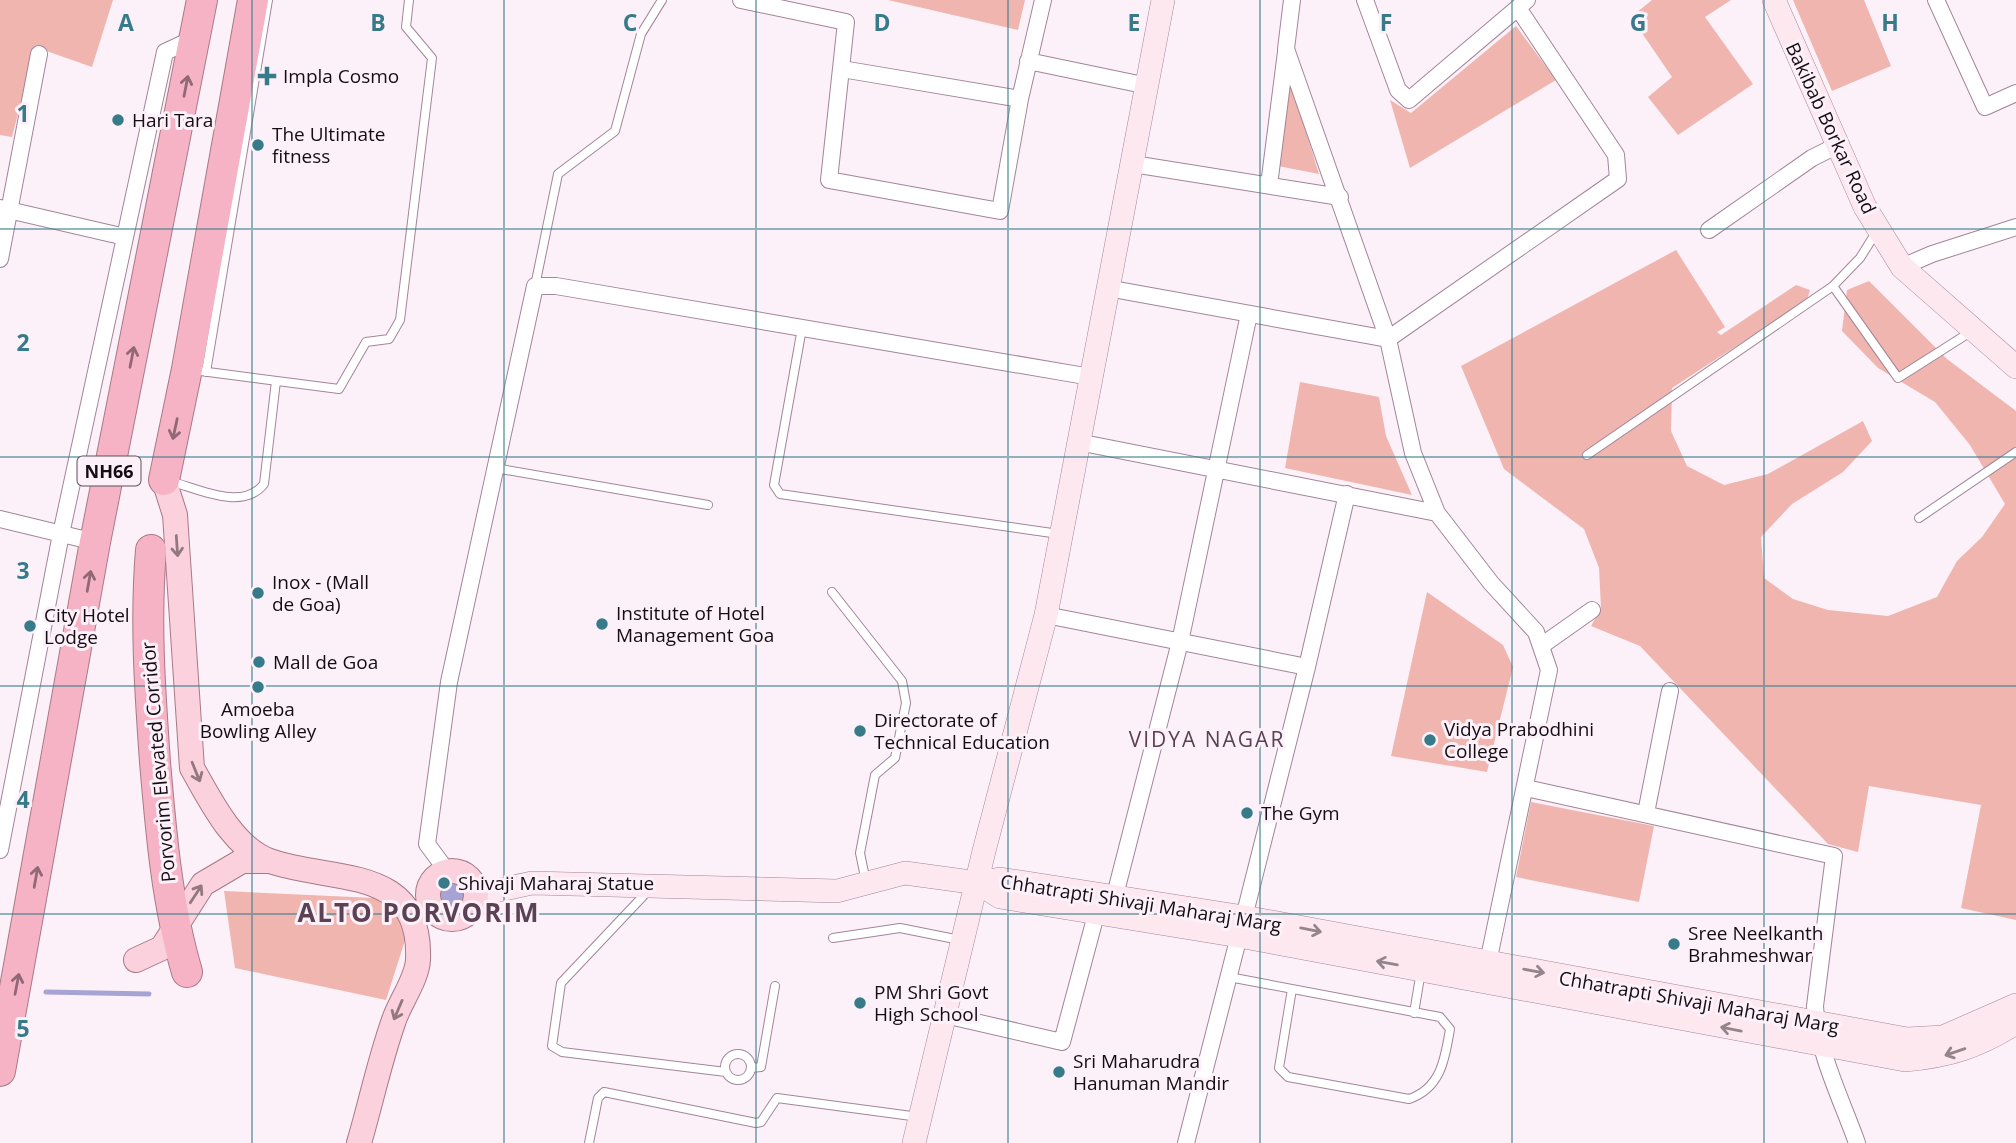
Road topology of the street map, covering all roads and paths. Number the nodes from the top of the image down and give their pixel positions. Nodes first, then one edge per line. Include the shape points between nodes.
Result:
1 (202, 0) edge
2 (253, 0) edge
3 (268, 0) edge
4 (409, 0) edge
5 (662, 0) edge
6 (741, 0) edge
7 (1043, 0) edge
8 (1163, 0) edge
9 (1292, 0) edge
10 (1365, 0) edge
11 (1774, 0) edge
12 (1936, 0) edge
13 (1522, 4) edge
14 (195, 38) junction
15 (1286, 49) junction
16 (39, 54) dead end
17 (1028, 61) junction
18 (842, 69) junction
19 (1147, 86) junction
20 (2016, 93) edge
21 (1020, 99) junction
22 (1836, 146) junction
23 (1133, 164) junction
24 (1269, 185) junction
25 (1340, 197) junction
26 (6, 209) edge
27 (2016, 227) edge
28 (1878, 228) junction
29 (1709, 230) dead end
30 (125, 237) junction
31 (0, 259) edge
32 (1902, 267) junction
33 (534, 286) junction
34 (1833, 286) junction
35 (1107, 288) junction
36 (1249, 314) junction
37 (802, 328) junction
38 (1973, 330) junction
39 (1388, 339) junction
40 (2016, 367) edge
41 (197, 370) junction
42 (1091, 377) junction
43 (276, 381) junction
44 (1078, 442) junction
45 (2016, 452) edge
46 (1587, 455) dead end
47 (495, 468) junction
48 (1217, 468) junction
49 (164, 480) junction
50 (1347, 494) junction
51 (708, 505) dead end
52 (1437, 513) junction
53 (1919, 518) dead end
54 (0, 519) edge
55 (61, 534) junction
56 (1060, 534) junction
57 (95, 542) junction
58 (151, 550) dead end
59 (832, 592) dead end
60 (1591, 610) dead end
61 (1046, 615) junction
62 (1180, 642) junction
63 (1541, 646) junction
64 (1307, 667) junction
65 (1670, 691) dead end
66 (1525, 788) junction
67 (1646, 813) junction
68 (0, 850) edge
69 (268, 861) junction
70 (447, 871) junction
71 (362, 878) junction
72 (866, 882) junction
73 (978, 883) junction
74 (652, 887) junction
75 (428, 890) junction
76 (476, 895) junction
77 (1115, 895) junction
78 (1097, 911) junction
79 (449, 919) junction
80 (1242, 926) junction
81 (174, 928) junction
82 (834, 938) dead end
83 (962, 941) junction
84 (136, 960) dead end
85 (418, 962) junction
86 (1421, 969) junction
87 (187, 972) dead end
88 (1486, 972) junction
89 (1229, 976) junction
90 (775, 986) dead end
91 (1292, 989) junction
92 (2016, 1005) edge
93 (1414, 1013) junction
94 (945, 1015) junction
95 (2016, 1023) edge
96 (1818, 1034) junction
97 (751, 1068) junction
98 (0, 1071) edge
99 (726, 1072) junction
100 (920, 1117) junction
101 (359, 1143) edge
102 (589, 1143) edge
103 (914, 1143) edge
104 (1186, 1143) edge
105 (1857, 1143) edge

1 - 14 highway, NH66
2 - 41 highway, NH66
3 - 41 lane
4 - 43 lane via 405,27 432,58 400,320 389,339 366,342 339,389
5 - 33 lane via 641,34 615,131 558,174
6 - 18 street via 846,22
7 - 17 street
8 - 19 street
9 - 15 street
10 - 13 street via 1398,90 1409,100
11 - 22 street, Bakibab Borkar Road
12 - 20 street via 1985,107
13 - 39 street via 1616,155 1618,179
14 - 30 street via 165,52
57 -> 14 highway, NH66
15 - 24 street
15 - 25 street
16 - 26 street
17 - 19 street
17 - 21 street
18 - 21 street
18 - 21 street via 829,180 1000,211
19 - 23 street
22 - 28 street, Bakibab Borkar Road
22 - 29 street
23 - 24 street
23 - 35 street
24 - 25 street
25 - 39 street
26 - 30 street
26 - 31 street
27 - 32 street
28 - 32 street, Bakibab Borkar Road
28 - 34 lane via 1860,258
30 - 55 street
32 - 38 street, Bakibab Borkar Road
33 - 37 street
33 - 47 street
34 - 38 lane via 1898,377
34 - 46 lane
35 - 36 street
35 - 42 street
36 - 39 street
36 - 48 street
37 - 42 street
37 - 56 lane via 774,485 780,494
38 - 40 street, Bakibab Borkar Road
39 - 52 street via 1413,453
41 - 43 lane
41 -> 49 highway, NH66
42 - 44 street
43 - 49 lane via 264,484 256,494 236,499
44 - 48 street
44 - 56 street
45 - 53 lane
47 - 51 lane
47 - 70 street via 449,682 427,844
48 - 50 street
48 - 62 street
49 -> 69 main road, NH66 via 175,514 192,768 241,841
50 - 52 street
50 - 64 street
52 - 63 street via 1536,632
54 - 55 street
55 - 57 street
55 - 68 street
56 - 61 street
98 -> 57 highway, NH66
58 - 81 highway, Porvorim Elevated Corridor via 146,647
59 - 72 lane via 902,681 906,703 895,758 875,775 860,853
60 - 63 street
61 - 62 street
61 - 73 street
62 - 64 street
62 - 77 street
63 - 66 street via 1549,670
64 - 80 street
65 - 67 street
66 - 67 street
66 - 88 street
67 - 96 street via 1834,856 1815,1006
69 - 71 main road, NH66
81 -> 69 main road via 212,877 242,860
70 - 75 main road via 435,877
70 - 76 main road via 467,876
71 - 75 main road
71 - 85 main road, NH66 via 394,895 413,919
72 - 73 street via 905,873
72 - 74 street via 837,891
73 - 77 street, Chhatrapti Shivaji Maharaj Marg via 1000,879
73 - 78 street, Chhatrapti Shivaji Maharaj Marg via 1000,897
73 - 83 street
74 - 76 street via 532,883
74 - 99 lane via 561,983 552,1046 562,1052
75 - 79 main road via 435,912
76 - 79 main road via 471,910
77 - 80 street, Chhatrapti Shivaji Maharaj Marg
78 - 80 street, Chhatrapti Shivaji Maharaj Marg
78 - 94 street via 1062,1042
79 - 85 main road
86 -> 80 street, Chhatrapti Shivaji Maharaj Marg
80 -> 88 street, Chhatrapti Shivaji Maharaj Marg
80 - 89 street
81 - 84 main road via 162,948
81 - 87 highway, Porvorim Elevated Corridor
82 - 83 lane via 900,928
83 - 94 street
85 -> 101 main road, NH66 via 394,1020
86 - 88 street, Chhatrapti Shivaji Maharaj Marg
86 - 93 lane
88 - 96 street, Chhatrapti Shivaji Maharaj Marg
89 - 91 lane
89 - 104 street
90 - 97 lane via 761,1066
91 - 93 lane
91 - 93 lane via 1279,1068 1288,1077 1409,1100 1420,1096 1444,1066 1450,1029 1440,1017
92 - 96 street, Chhatrapti Shivaji Maharaj Marg via 1943,1037
94 - 100 street
95 -> 96 street, Chhatrapti Shivaji Maharaj Marg via 1989,1040 1945,1056 1905,1059
96 - 105 street
97 - 99 lane via 740,1080
97 - 99 lane via 749,1059 737,1053 726,1059
100 - 102 lane via 777,1098 756,1124 604,1092 598,1098
100 - 103 street

